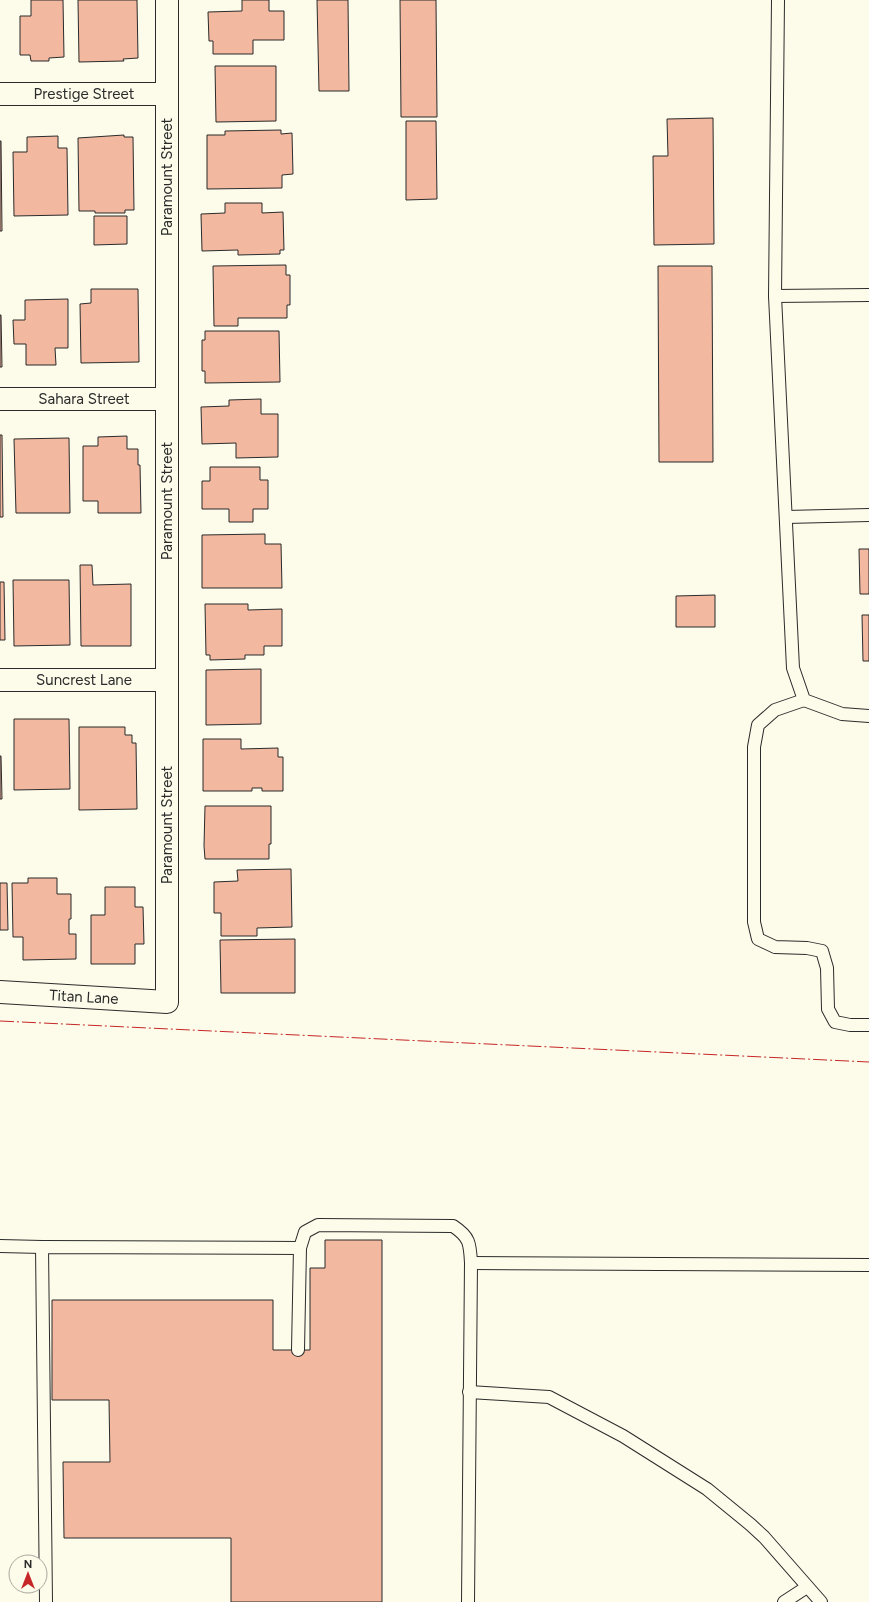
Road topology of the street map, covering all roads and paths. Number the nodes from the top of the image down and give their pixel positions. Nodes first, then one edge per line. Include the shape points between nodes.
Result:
1 (167, 0) edge
2 (778, 0) edge
3 (0, 94) edge
4 (167, 94) junction
5 (869, 295) edge
6 (775, 296) junction
7 (0, 399) edge
8 (167, 399) junction
9 (869, 515) edge
10 (786, 517) junction
11 (0, 680) edge
12 (167, 680) junction
13 (804, 700) junction
14 (869, 716) edge
15 (0, 992) edge
16 (167, 1002) joint
17 (869, 1025) edge
18 (0, 1246) edge
19 (42, 1247) junction
20 (300, 1248) junction
21 (471, 1263) junction
22 (869, 1265) edge
23 (298, 1350) dead end
24 (469, 1392) junction
25 (807, 1587) junction
26 (46, 1602) edge
27 (468, 1602) edge
28 (784, 1602) edge
29 (821, 1602) edge

1 - 4 street, Paramount Street
2 - 6 lane
3 - 4 street, Prestige Street
4 - 8 street, Paramount Street
5 - 6 lane
6 - 10 lane
7 - 8 street, Sahara Street
8 - 12 street, Paramount Street
9 - 10 lane
10 - 13 lane via 792,668
11 - 12 street, Suncrest Lane
12 - 16 street, Paramount Street
13 - 14 lane via 842,714
13 - 17 lane via 775,710 758,725 754,748 754,922 758,939 775,947 822,951 828,968 828,1009 835,1022
15 - 16 street, Titan Lane
18 - 19 lane
19 - 20 lane
19 - 26 lane
20 - 21 lane via 305,1232 318,1225 453,1226 463,1232 470,1244
20 - 23 lane
21 - 22 lane
21 - 24 lane
24 - 25 lane via 549,1397 622,1436 707,1489 764,1537
24 - 27 lane
25 - 28 lane
25 - 29 lane

